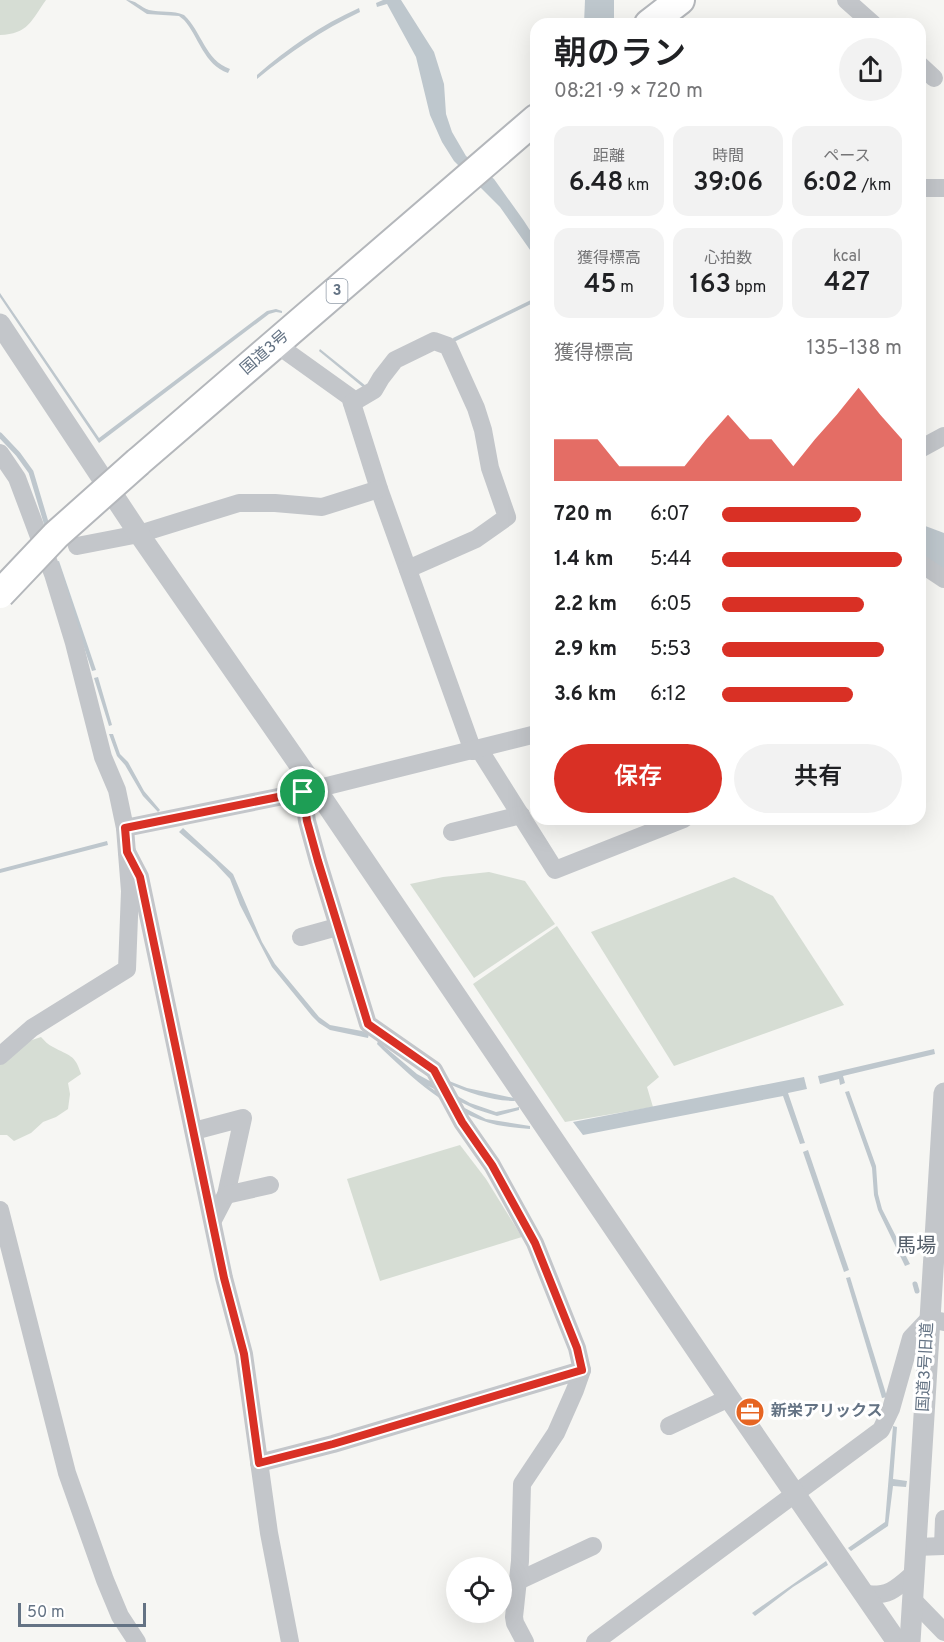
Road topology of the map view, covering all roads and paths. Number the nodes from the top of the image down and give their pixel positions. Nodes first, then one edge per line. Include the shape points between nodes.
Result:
1 (680, 0) edge
2 (846, 0) edge
3 (657, 18) edge
4 (866, 18) edge
5 (530, 124) edge
6 (926, 188) edge
7 (944, 188) edge
8 (0, 324) edge
9 (276, 344) junction
10 (352, 403) junction
11 (944, 436) edge
12 (926, 446) edge
13 (0, 453) edge
14 (379, 489) junction
15 (139, 534) junction
16 (76, 546) dead end
17 (926, 567) edge
18 (408, 569) junction
19 (944, 579) edge
20 (0, 594) edge
21 (530, 736) edge
22 (476, 750) junction
23 (309, 791) junction
24 (521, 815) junction
25 (669, 825) edge
26 (125, 828) junction
27 (452, 832) dead end
28 (127, 852) junction
29 (337, 927) junction
30 (301, 937) dead end
31 (0, 1056) edge
32 (944, 1093) edge
33 (194, 1131) junction
34 (270, 1185) dead end
35 (226, 1196) junction
36 (0, 1213) edge
37 (213, 1220) junction
38 (937, 1321) edge
39 (582, 1370) junction
40 (729, 1398) junction
41 (669, 1426) dead end
42 (259, 1463) junction
43 (795, 1494) junction
44 (944, 1519) edge
45 (593, 1546) dead end
46 (944, 1546) edge
47 (916, 1547) junction
48 (914, 1573) junction
49 (518, 1581) junction
50 (865, 1594) junction
51 (913, 1600) junction
52 (944, 1632) edge
53 (137, 1642) edge
54 (290, 1642) edge
55 (525, 1642) edge
56 (595, 1642) edge
57 (897, 1642) edge
58 (910, 1642) edge

1 - 3 highway
2 - 4 street
5 - 9 highway, 国道3号 / 3
6 - 7 street
8 - 15 street
9 - 10 street via 350,397
9 - 20 highway, 国道3号 / 3, bridge via 56,535
10 - 14 street
10 - 18 street via 374,390 395,360 434,341 448,346 476,408 507,517 476,539
11 - 12 street
13 - 26 street via 17,478 53,574
14 - 15 street via 322,507 239,503
14 - 18 street
15 - 16 street
15 - 23 street
17 - 19 street
18 - 22 street
21 - 22 street
22 - 23 street
22 - 24 street
23 - 26 street
23 - 29 street via 307,821
23 - 40 street
24 - 25 street via 555,870
24 - 27 street
26 - 28 street
28 - 31 street via 128,969 32,1028
28 - 33 street via 140,877
29 - 30 street
29 - 39 street via 368,1024 434,1070 462,1122 510,1195 552,1283
32 - 38 street, 国道3号旧道
33 - 35 street via 243,1118
33 - 37 street
34 - 35 street
35 - 37 street
36 - 53 street via 67,1473 105,1580 120,1616
37 - 42 street via 244,1354
38 - 43 street via 911,1338 881,1430
38 - 47 street, 国道3号旧道
39 - 42 street
39 - 49 street via 556,1433 522,1484
40 - 41 street
40 - 43 street
42 - 54 street via 268,1533
43 - 50 street
43 - 56 street
44 - 46 street
45 - 49 street
46 - 47 street
47 - 48 street, 国道3号旧道
48 - 50 street via 893,1591 879,1596
48 - 51 street, 国道3号旧道
49 - 55 street via 514,1617
50 - 57 street
51 - 52 street
51 - 58 street, 国道3号旧道

